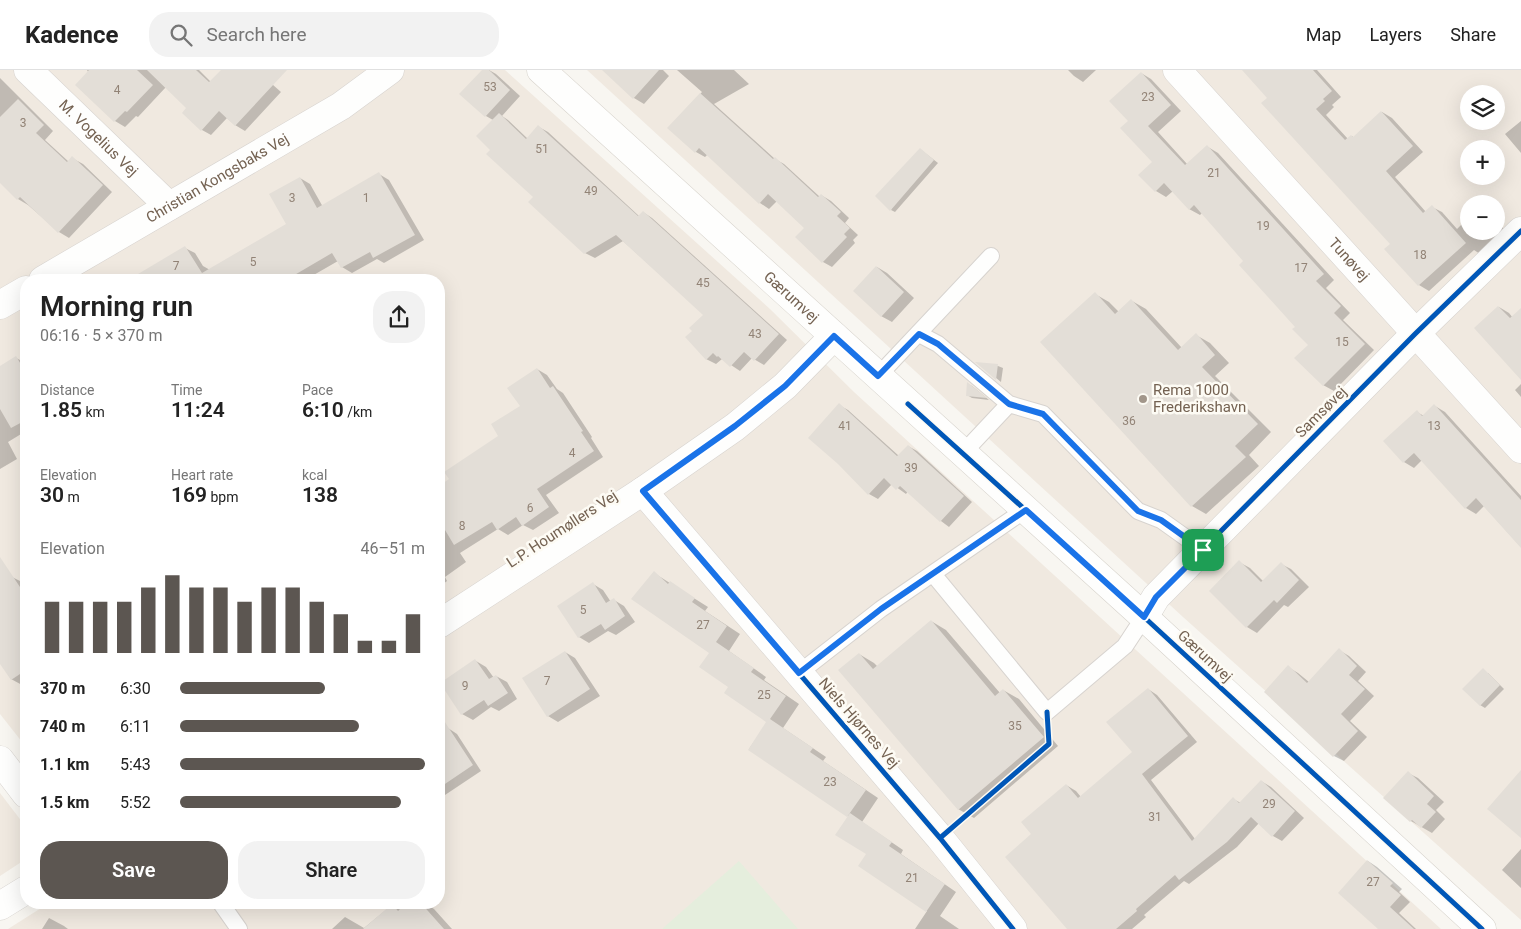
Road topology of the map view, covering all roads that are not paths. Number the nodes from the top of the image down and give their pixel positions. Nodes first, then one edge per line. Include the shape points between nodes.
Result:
1 (28, 70) edge
2 (390, 70) edge
3 (541, 70) edge
4 (1176, 70) edge
5 (169, 206) junction
6 (1521, 231) edge
7 (991, 256) dead end
8 (53, 274) edge
9 (20, 293) edge
10 (0, 305) edge
11 (919, 334) junction
12 (1416, 334) junction
13 (834, 336) junction
14 (878, 376) junction
15 (1009, 404) junction
16 (1521, 450) edge
17 (963, 453) junction
18 (643, 491) junction
19 (1026, 510) junction
20 (1203, 550) junction
21 (933, 574) junction
22 (1144, 617) junction
23 (445, 620) edge
24 (799, 673) junction
25 (0, 760) edge
26 (20, 786) edge
27 (20, 894) edge
28 (0, 906) edge
29 (225, 909) edge
30 (239, 929) edge
31 (1013, 929) edge
32 (1482, 929) edge

1 - 5 street, M. Vogelius Vej
2 - 5 street, Christian Kongsbaks Vej via 341,106
3 - 13 street, Gærumvej
4 - 12 street, Tunøvej
5 - 8 street, Christian Kongsbaks Vej
6 - 12 street, Samsøvej
7 - 11 lane
9 - 10 street
11 - 14 lane
11 - 15 lane via 938,344
12 - 16 street, Tunøvej
12 - 20 street, Samsøvej
13 - 14 street, Gærumvej
13 - 18 street, L.P. Houmøllers Vej via 785,386
14 - 17 street, Gærumvej
15 - 17 lane
15 - 20 lane via 1043,414 1138,511 1161,520
17 - 19 street, Gærumvej
18 - 23 street, L.P. Houmøllers Vej
18 - 24 street, Niels Hjørnes Vej
19 - 21 lane
19 - 22 street, Gærumvej
20 - 22 street, Samsøvej via 1156,597
21 - 22 lane via 1047,712 1125,646
21 - 24 lane via 881,609
22 - 32 street, Gærumvej
24 - 31 street, Niels Hjørnes Vej
25 - 26 street
27 - 28 street
29 - 30 lane

